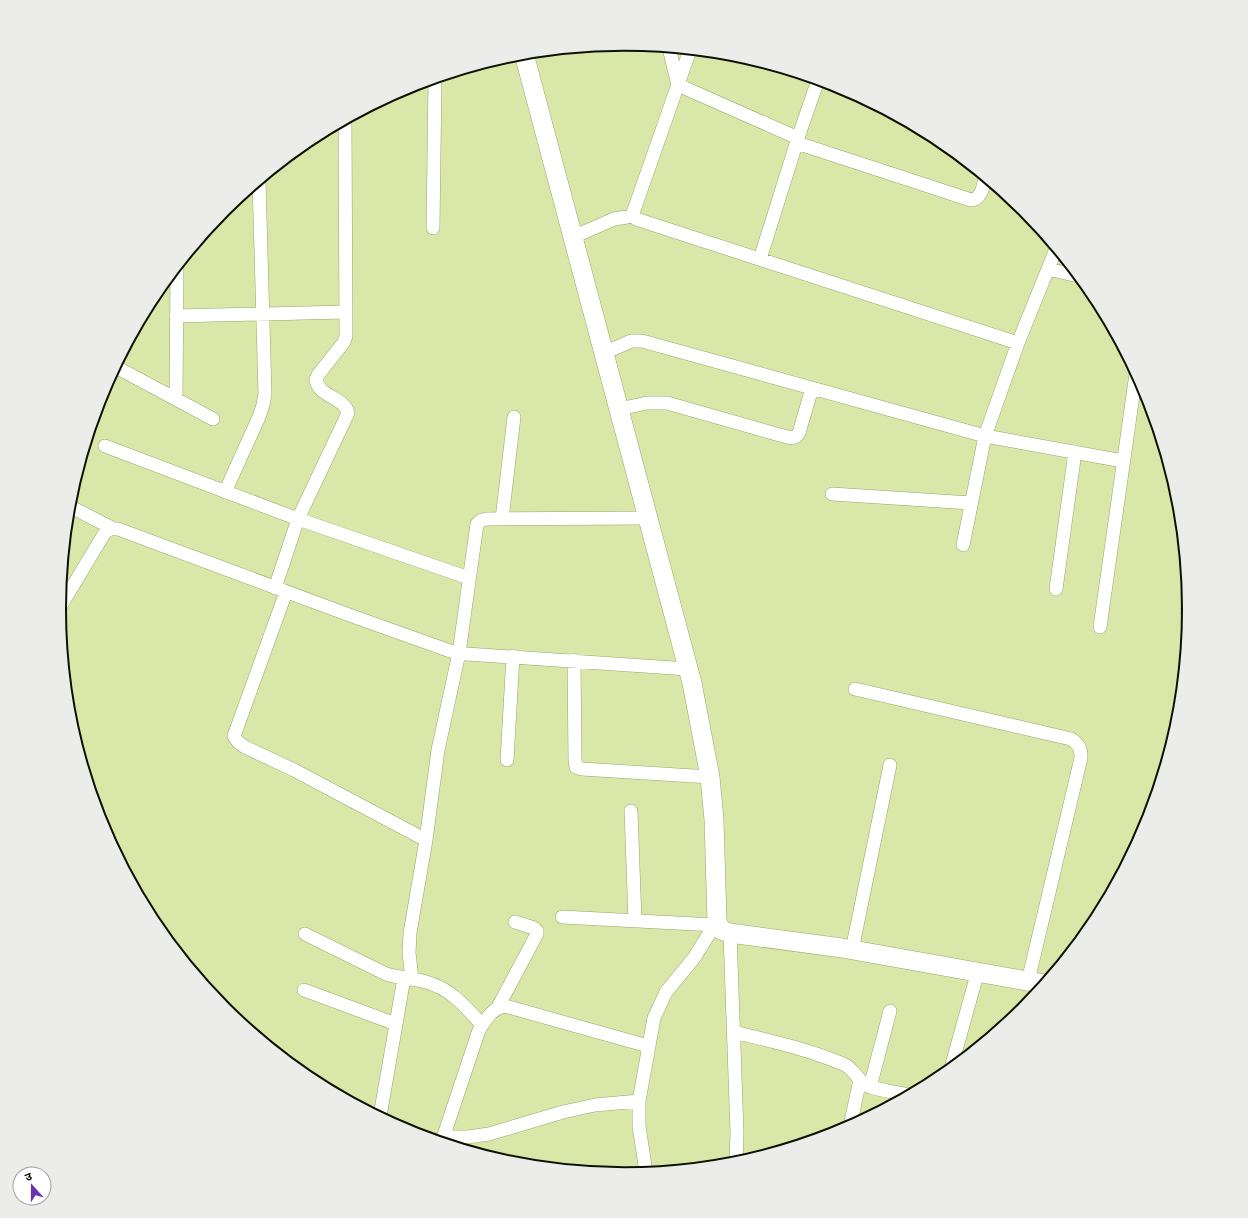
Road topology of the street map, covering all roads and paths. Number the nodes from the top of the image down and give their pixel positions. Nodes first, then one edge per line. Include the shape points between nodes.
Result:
1 (670, 53) edge
2 (688, 55) edge
3 (526, 60) edge
4 (435, 84) edge
5 (678, 85) junction
6 (816, 86) edge
7 (345, 126) edge
8 (798, 140) junction
9 (986, 184) edge
10 (259, 186) edge
11 (633, 216) junction
12 (433, 228) dead end
13 (573, 236) junction
14 (1054, 253) edge
15 (760, 259) junction
16 (1048, 269) junction
17 (1071, 274) edge
18 (177, 275) edge
19 (346, 312) junction
20 (262, 314) junction
21 (176, 316) junction
22 (1018, 343) junction
23 (604, 353) junction
24 (120, 369) edge
25 (1135, 384) edge
26 (812, 388) junction
27 (176, 399) junction
28 (619, 408) junction
29 (514, 417) dead end
30 (213, 419) dead end
31 (985, 436) junction
32 (105, 446) dead end
33 (1075, 452) junction
34 (1123, 461) junction
35 (225, 492) junction
36 (832, 494) dead end
37 (972, 503) junction
38 (75, 509) edge
39 (649, 518) junction
40 (298, 519) junction
41 (502, 519) junction
42 (112, 528) junction
43 (963, 546) dead end
44 (469, 578) junction
45 (1056, 589) dead end
46 (280, 590) junction
47 (66, 597) edge
48 (1100, 627) dead end
49 (459, 652) junction
50 (513, 656) junction
51 (574, 660) junction
52 (688, 669) junction
53 (855, 689) dead end
54 (507, 760) dead end
55 (890, 765) dead end
56 (710, 777) junction
57 (631, 811) dead end
58 (426, 840) junction
59 (562, 917) dead end
60 (635, 921) junction
61 (515, 922) dead end
62 (721, 926) junction
63 (305, 934) dead end
64 (852, 950) junction
65 (978, 971) junction
66 (408, 979) junction
67 (1036, 982) edge
68 (304, 990) dead end
69 (498, 1007) junction
70 (890, 1011) dead end
71 (396, 1024) junction
72 (482, 1025) junction
73 (734, 1032) junction
74 (648, 1046) junction
75 (955, 1059) edge
76 (865, 1084) junction
77 (901, 1093) edge
78 (639, 1101) junction
79 (381, 1111) edge
80 (853, 1118) edge
81 (441, 1136) edge
82 (447, 1138) edge
83 (736, 1155) edge
84 (645, 1166) edge

1 - 5 street
2 - 5 street
3 - 13 street
4 - 12 street
5 - 8 street
5 - 11 street
6 - 8 street
7 - 19 street
8 - 9 street via 972,200 979,196
8 - 15 street
10 - 20 street
11 - 13 street via 614,219
11 - 15 street
13 - 23 street
14 - 16 street
15 - 22 street
16 - 17 street
16 - 22 street
18 - 21 street
19 - 20 street
19 - 40 street via 347,329 344,342 316,380 319,388 342,404 348,413
20 - 21 street
20 - 35 street via 265,394 263,405
21 - 27 street
22 - 31 street
23 - 26 street via 631,341 642,341
23 - 28 street
24 - 27 street
25 - 34 street
26 - 28 street via 799,433 794,438 667,403 647,403
26 - 31 street
27 - 30 street
28 - 39 street
29 - 41 street
31 - 33 street
31 - 37 street
32 - 35 street
33 - 34 street
33 - 45 street
34 - 48 street
35 - 40 street
36 - 37 street
37 - 43 street
38 - 42 street
39 - 41 street
39 - 52 street
40 - 44 street
40 - 46 street
41 - 44 street via 480,520 477,524
42 - 46 street
42 - 47 street via 104,534
44 - 49 street
46 - 49 street via 432,645
46 - 58 street via 234,736 245,747
49 - 50 street
49 - 58 street via 439,744
50 - 51 street
50 - 54 street
51 - 52 street
51 - 56 street via 576,767
52 - 56 street
53 - 67 street via 1071,740 1078,744 1081,758
55 - 64 street
56 - 62 street
57 - 60 street
58 - 66 street via 410,938
59 - 60 street
60 - 62 street
61 - 69 street via 534,928 537,934
62 - 64 street
62 - 73 street
62 - 74 street via 666,992 654,1018
63 - 66 street via 386,974
64 - 65 street
65 - 67 street
65 - 75 street
66 - 71 street
66 - 72 street via 427,982 448,991
68 - 71 street
69 - 72 street
69 - 74 street via 505,1006
70 - 76 street
71 - 79 street
72 - 81 street
73 - 76 street via 797,1048 845,1065
73 - 83 street
74 - 78 street
76 - 77 street
76 - 80 street
78 - 82 street via 595,1105 489,1134
78 - 84 street via 639,1126

